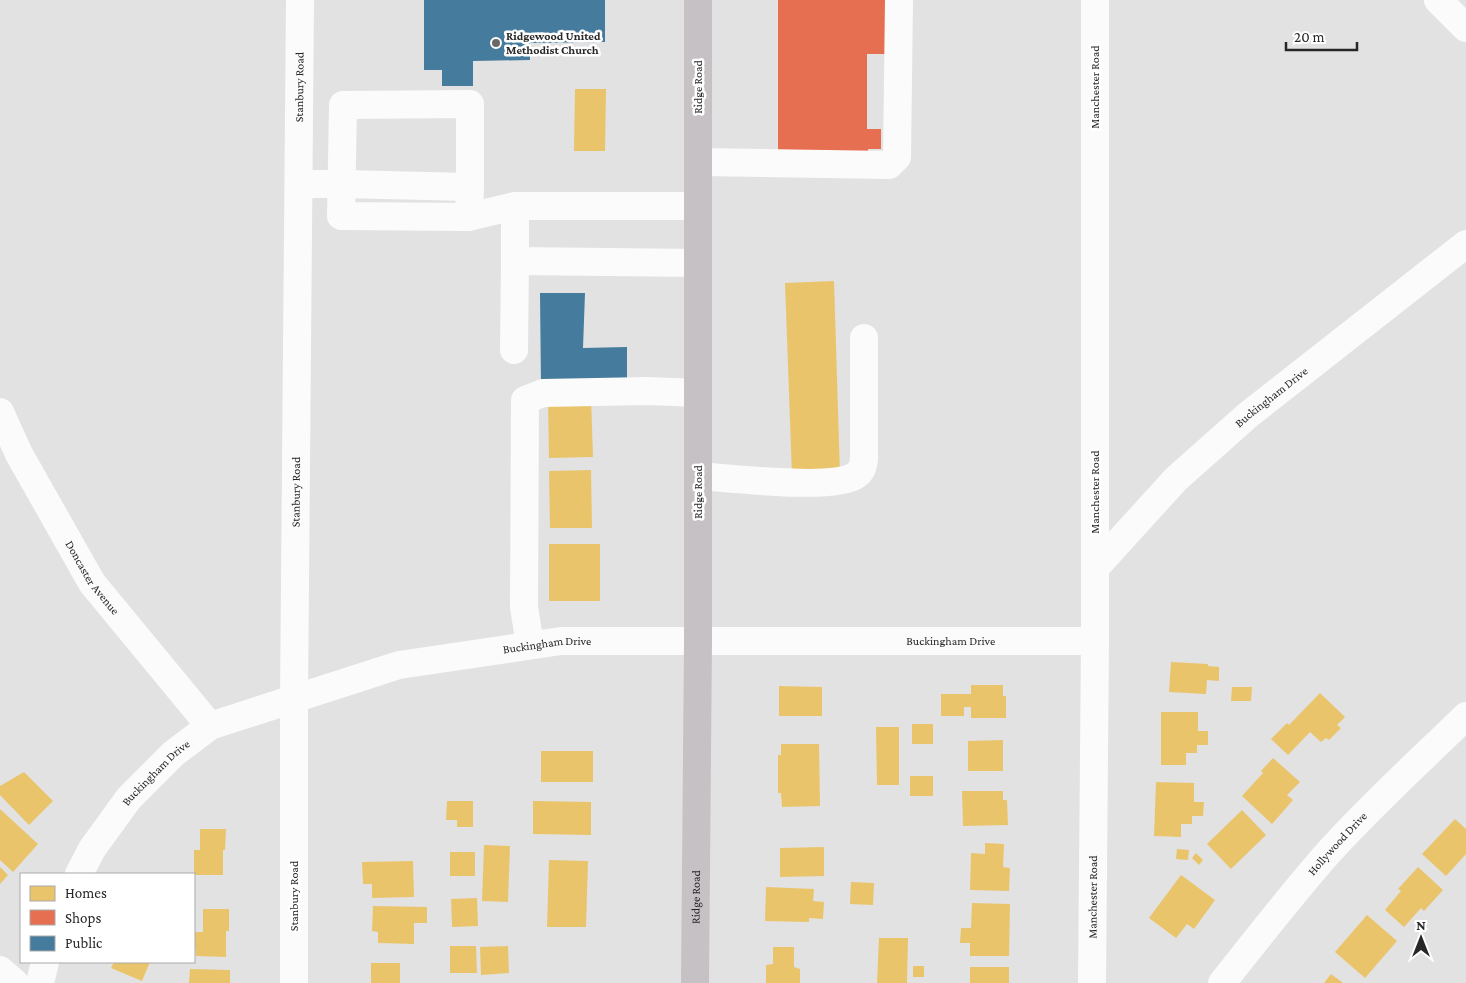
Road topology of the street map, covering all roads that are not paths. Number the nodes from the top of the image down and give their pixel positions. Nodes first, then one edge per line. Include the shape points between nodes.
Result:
1 (300, 0) edge
2 (698, 0) edge
3 (899, 0) edge
4 (1094, 0) edge
5 (1438, 0) edge
6 (1466, 28) edge
7 (698, 162) junction
8 (299, 184) junction
9 (341, 184) junction
10 (470, 187) junction
11 (515, 206) junction
12 (698, 206) junction
13 (469, 217) junction
14 (1466, 244) edge
15 (514, 261) junction
16 (698, 263) junction
17 (864, 338) dead end
18 (514, 350) dead end
19 (698, 393) junction
20 (0, 412) edge
21 (698, 476) junction
22 (1095, 568) junction
23 (698, 641) junction
24 (1095, 641) junction
25 (530, 645) junction
26 (294, 699) junction
27 (1466, 716) edge
28 (210, 726) junction
29 (80, 873) edge
30 (45, 963) edge
31 (0, 970) edge
32 (15, 983) edge
33 (40, 983) edge
34 (294, 983) edge
35 (695, 983) edge
36 (1092, 983) edge
37 (1222, 983) edge

1 - 8 street, Stanbury Road
2 - 7 main road, Ridge Road
3 - 7 street via 897,157 889,165
4 - 22 street, Manchester Road
5 - 6 street
7 - 12 main road, Ridge Road
8 - 9 street
8 - 26 street, Stanbury Road
9 - 10 street
9 - 10 street via 343,105 470,104
9 - 13 street via 341,216
10 - 13 street
11 - 12 street
11 - 13 street
11 - 15 street
12 - 16 main road, Ridge Road
14 - 22 street, Buckingham Drive via 1248,415 1176,480
15 - 16 street
15 - 18 street
16 - 19 main road, Ridge Road
17 - 21 street via 864,459 862,469 855,476 824,483 799,483
19 - 21 main road, Ridge Road
19 - 25 street via 543,393 526,400 524,607
20 - 28 street, Doncaster Avenue via 19,454 92,583
21 - 23 main road, Ridge Road
22 - 24 street, Manchester Road
23 - 24 street, Buckingham Drive
23 - 25 street, Buckingham Drive via 561,641
23 - 35 main road, Ridge Road
24 - 36 street, Manchester Road
25 - 26 street, Buckingham Drive via 399,665
26 - 28 street, Buckingham Drive
26 - 34 street, Stanbury Road
27 - 37 street, Hollywood Drive via 1329,852
28 - 29 street, Buckingham Drive via 173,754 129,798 92,849
30 - 33 street
31 - 32 street

